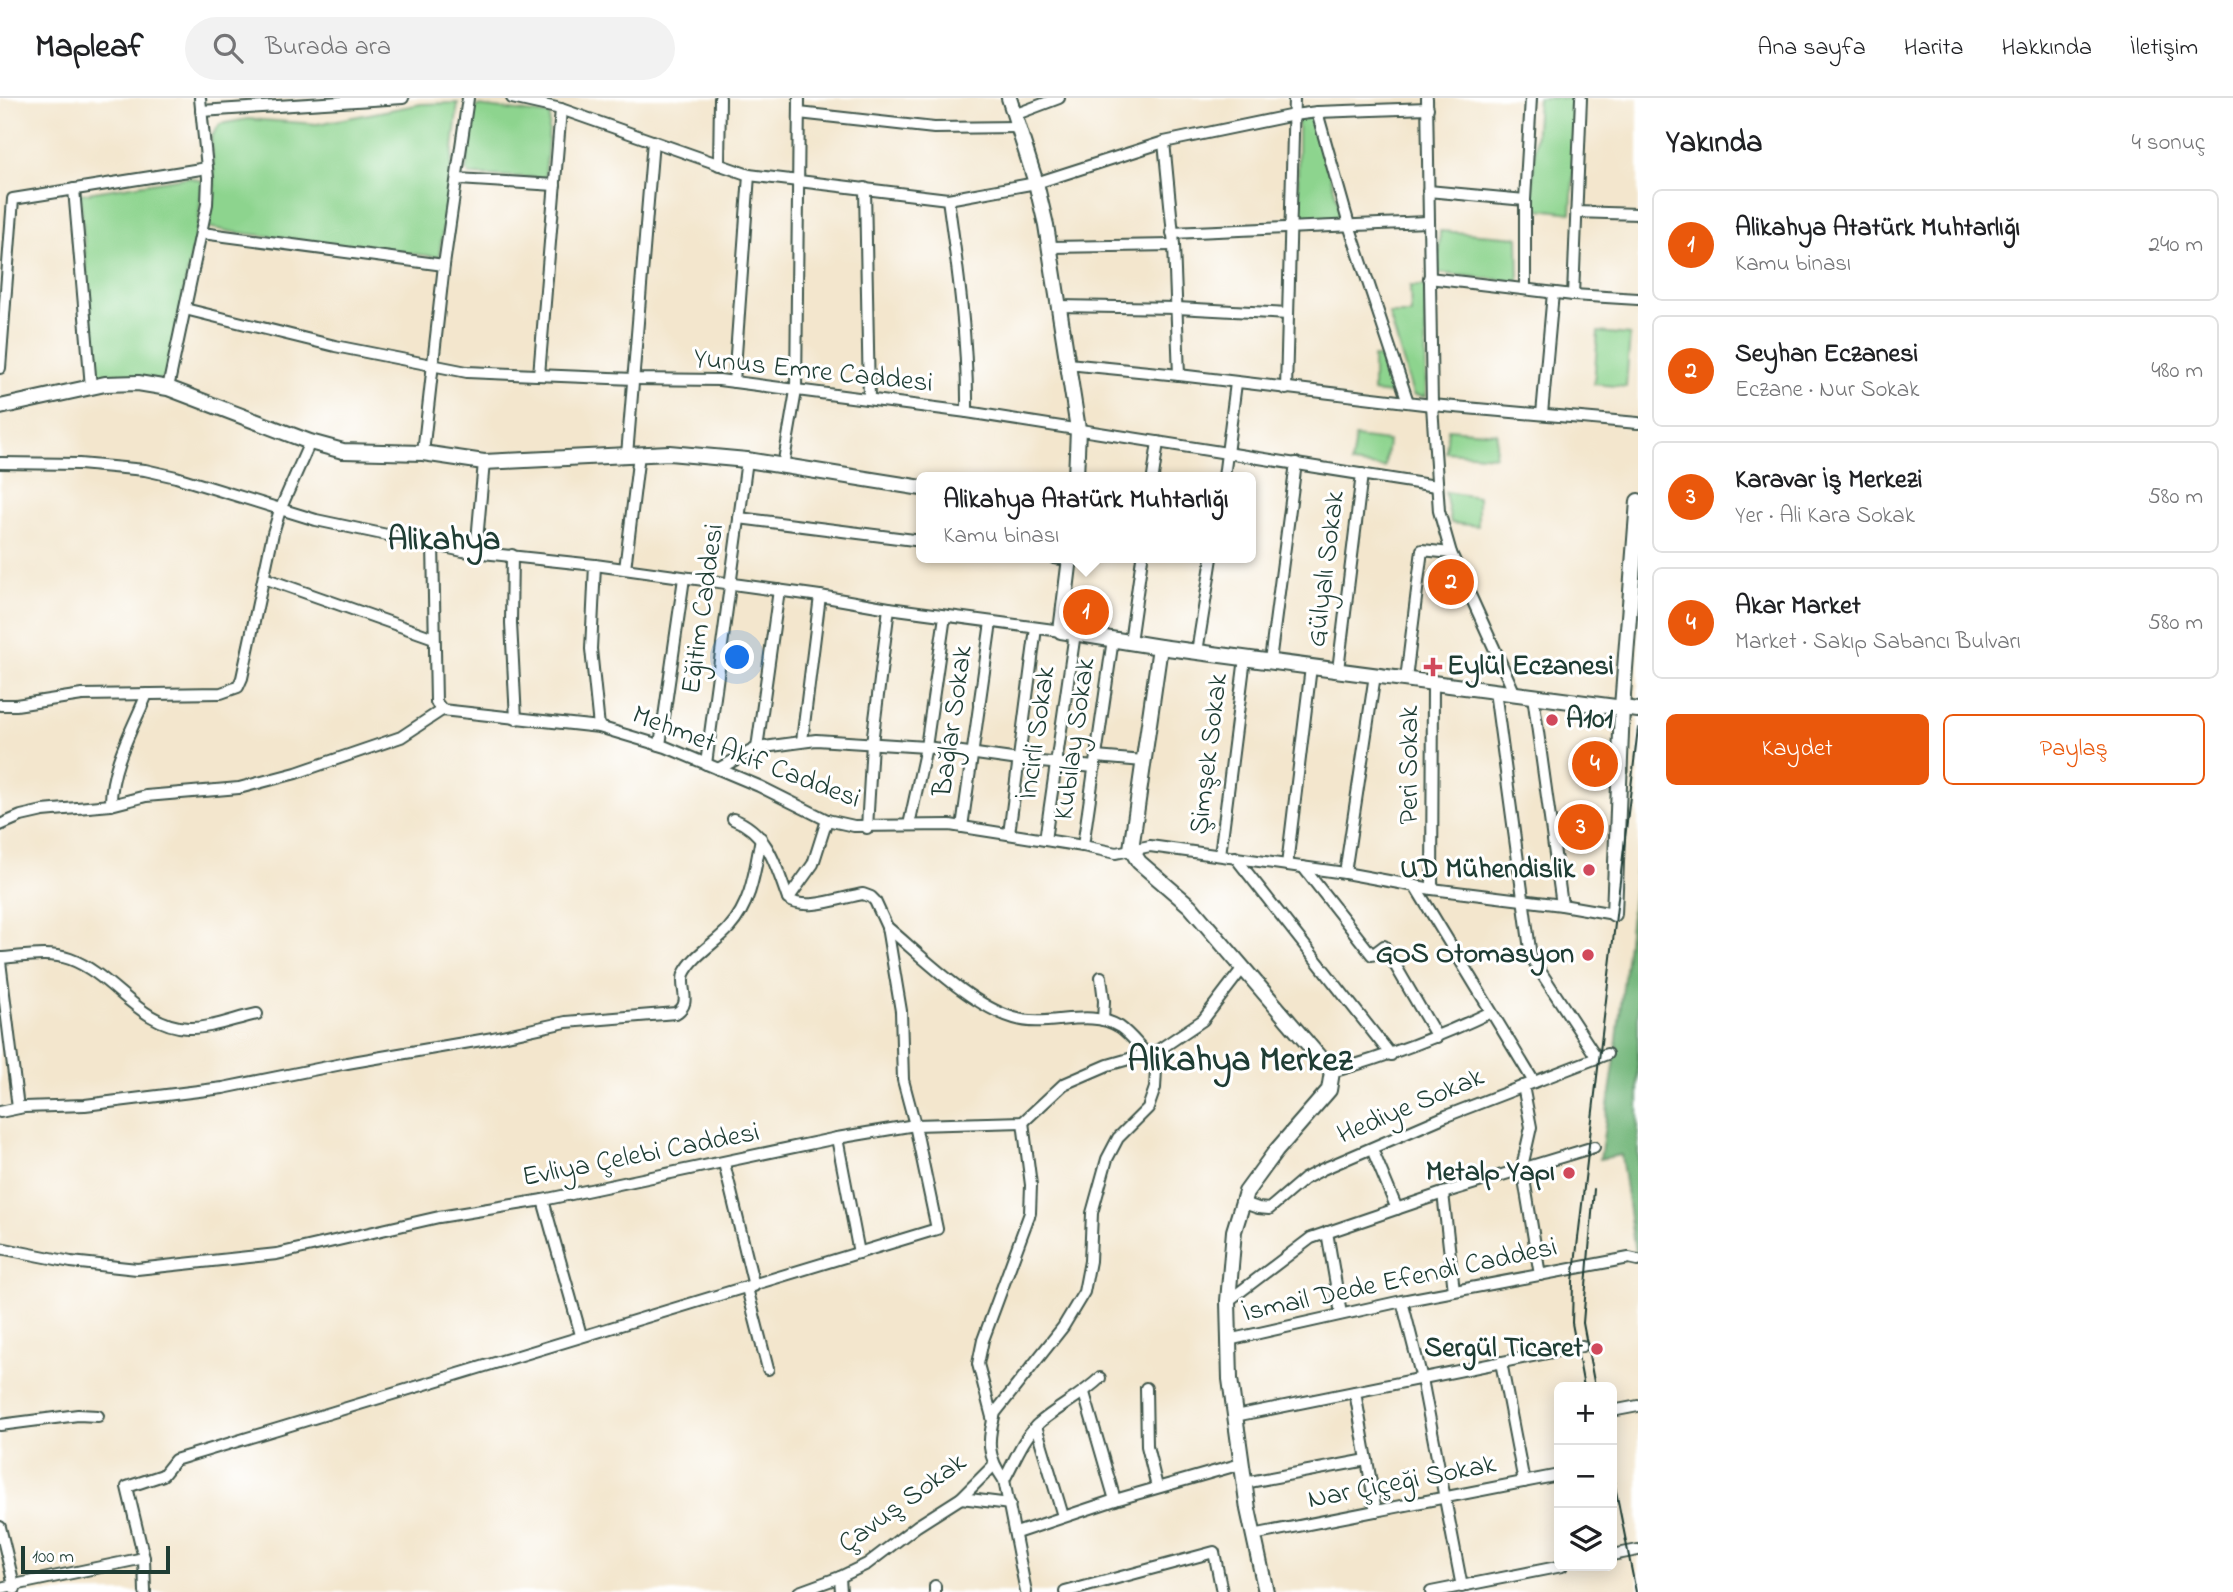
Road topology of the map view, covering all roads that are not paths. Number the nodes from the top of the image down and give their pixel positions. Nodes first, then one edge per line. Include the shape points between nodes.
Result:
1 (200, 98) edge
2 (403, 98) edge
3 (468, 98) edge
4 (512, 98) edge
5 (720, 98) edge
6 (799, 98) edge
7 (1009, 98) edge
8 (1059, 98) edge
9 (1294, 98) edge
10 (1531, 98) edge
11 (1581, 98) edge
12 (286, 102) edge
13 (1427, 103) edge
14 (561, 110) junction
15 (201, 111) junction
16 (1317, 112) junction
17 (799, 113) junction
18 (1294, 115) junction
19 (1016, 121) junction
20 (653, 141) junction
21 (1164, 142) junction
22 (719, 165) junction
23 (207, 169) junction
24 (749, 175) junction
25 (458, 179) junction
26 (797, 181) junction
27 (1036, 183) junction
28 (555, 185) junction
29 (865, 188) junction
30 (74, 189) junction
31 (1428, 191) junction
32 (948, 199) junction
33 (1525, 200) junction
34 (1576, 212) junction
35 (1638, 214) edge
36 (1427, 222) junction
37 (1349, 225) junction
38 (1291, 228) junction
39 (202, 233) junction
40 (1172, 233) junction
41 (1174, 245) junction
42 (1050, 247) junction
43 (444, 265) junction
44 (1429, 278) junction
45 (1525, 289) junction
46 (1553, 293) junction
47 (1573, 295) junction
48 (1638, 299) edge
49 (1058, 306) junction
50 (1177, 308) junction
51 (185, 309) junction
52 (1287, 314) junction
53 (1068, 364) junction
54 (434, 366) junction
55 (0, 368) edge
56 (1179, 374) junction
57 (539, 375) junction
58 (634, 379) junction
59 (734, 382) junction
60 (1236, 383) junction
61 (91, 387) junction
62 (168, 388) junction
63 (1286, 389) junction
64 (796, 391) junction
65 (869, 399) junction
66 (1408, 402) junction
67 (1432, 405) junction
68 (0, 407) edge
69 (967, 412) junction
70 (1542, 414) junction
71 (1638, 423) edge
72 (1078, 429) junction
73 (310, 442) junction
74 (1158, 442) junction
75 (423, 453) junction
76 (1228, 453) junction
77 (633, 454) junction
78 (747, 460) junction
79 (484, 461) junction
80 (0, 463) edge
81 (1296, 463) junction
82 (783, 466) junction
83 (1076, 472) edge
84 (1154, 472) edge
85 (1225, 472) edge
86 (1362, 474) junction
87 (1436, 486) junction
88 (916, 487) edge
89 (1638, 501) edge
90 (280, 510) junction
91 (739, 518) junction
92 (916, 540) edge
93 (433, 544) junction
94 (476, 552) junction
95 (1451, 553) junction
96 (512, 555) junction
97 (1070, 563) edge
98 (1141, 563) edge
99 (1211, 563) edge
100 (595, 565) junction
101 (625, 569) junction
102 (264, 578) junction
103 (684, 578) junction
104 (730, 583) junction
105 (779, 590) junction
106 (820, 596) junction
107 (889, 608) junction
108 (945, 615) junction
109 (991, 621) junction
110 (1037, 628) junction
111 (1068, 632) junction
112 (434, 638) junction
113 (1113, 639) junction
114 (1130, 642) junction
115 (1160, 647) junction
116 (1197, 652) junction
117 (1245, 658) junction
118 (1270, 661) junction
119 (1311, 667) junction
120 (1338, 670) junction
121 (1375, 675) junction
122 (1406, 679) junction
123 (1433, 683) junction
124 (1495, 691) junction
125 (147, 694) junction
126 (1514, 694) junction
127 (1534, 696) junction
128 (0, 705) edge
129 (1622, 707) junction
130 (442, 710) junction
131 (1638, 710) edge
132 (516, 719) junction
133 (599, 727) junction
134 (802, 741) junction
135 (872, 743) junction
136 (660, 745) junction
137 (926, 747) junction
138 (757, 748) junction
139 (974, 753) junction
140 (1019, 760) junction
141 (1144, 761) junction
142 (1057, 762) junction
143 (1096, 762) junction
144 (706, 764) junction
145 (718, 769) junction
146 (111, 805) junction
147 (733, 819) dead end
148 (827, 820) junction
149 (0, 825) edge
150 (909, 825) junction
151 (962, 827) junction
152 (867, 828) junction
153 (1009, 834) junction
154 (761, 838) junction
155 (1045, 840) junction
156 (1083, 846) junction
157 (1130, 849) junction
158 (1220, 855) junction
159 (1235, 857) junction
160 (1287, 865) junction
161 (1303, 867) junction
162 (1345, 873) junction
163 (1415, 886) junction
164 (1432, 890) junction
165 (788, 899) junction
166 (1522, 900) junction
167 (1562, 905) junction
168 (1614, 914) joint
169 (887, 927) junction
170 (0, 960) edge
171 (1242, 969) junction
172 (1101, 977) dead end
173 (1491, 1012) junction
174 (257, 1014) dead end
175 (1103, 1020) junction
176 (1437, 1037) junction
177 (1152, 1052) junction
178 (1391, 1055) junction
179 (1332, 1072) junction
180 (1529, 1084) junction
181 (18, 1108) junction
182 (0, 1112) edge
183 (1023, 1122) junction
184 (915, 1125) junction
185 (837, 1138) junction
186 (1594, 1147) dead end
187 (1371, 1149) junction
188 (724, 1163) junction
189 (1522, 1167) junction
190 (1443, 1193) junction
191 (543, 1200) junction
192 (1241, 1202) junction
193 (1397, 1209) junction
194 (1327, 1232) junction
195 (0, 1248) edge
196 (859, 1253) junction
197 (1638, 1260) edge
198 (1540, 1275) junction
199 (751, 1287) junction
200 (1454, 1291) junction
201 (1228, 1301) junction
202 (1402, 1301) junction
203 (1342, 1314) junction
204 (581, 1335) junction
205 (1228, 1340) junction
206 (1582, 1346) dead end
207 (1501, 1362) junction
208 (768, 1368) dead end
209 (1100, 1378) dead end
210 (1422, 1379) junction
211 (1146, 1388) dead end
212 (1355, 1392) junction
213 (1084, 1393) junction
214 (1638, 1406) edge
215 (1617, 1411) edge
216 (98, 1416) dead end
217 (1235, 1416) junction
218 (993, 1420) junction
219 (0, 1425) edge
220 (1036, 1426) junction
221 (1367, 1461) junction
222 (1241, 1464) junction
223 (994, 1465) junction
224 (1554, 1476) edge
225 (1004, 1480) junction
226 (1524, 1482) junction
227 (1244, 1483) junction
228 (1157, 1487) junction
229 (961, 1498) junction
230 (1444, 1498) junction
231 (1115, 1500) junction
232 (1010, 1504) junction
233 (1376, 1511) junction
234 (1063, 1516) junction
235 (0, 1527) edge
236 (1016, 1533) junction
237 (1253, 1535) junction
238 (1638, 1550) edge
239 (1617, 1554) edge
240 (144, 1558) junction
241 (1554, 1568) edge
242 (840, 1577) junction
243 (0, 1588) edge
244 (1460, 1588) edge
245 (15, 1589) edge
246 (145, 1592) edge
247 (799, 1592) edge
248 (841, 1592) edge
249 (1026, 1592) edge
250 (1065, 1592) edge
251 (1222, 1592) edge
252 (1266, 1592) edge
253 (1431, 1592) edge

1 - 15 street
2 - 12 street
3 - 25 street
4 - 14 street
5 - 22 street
6 - 17 street
7 - 19 street
8 - 19 street
9 - 18 street
10 - 33 street
11 - 34 street
12 - 15 street
13 - 16 street
13 - 31 street
14 - 20 street
14 - 28 street
15 - 23 street
16 - 18 street
16 - 37 street
17 - 19 street via 934,128
17 - 26 street
18 - 21 street
18 - 38 street
19 - 27 street
20 - 22 street
20 - 58 street
21 - 27 street
21 - 40 street
22 - 24 street
23 - 30 street
23 - 39 street
24 - 26 street
24 - 59 street
25 - 28 street
25 - 43 street
26 - 29 street
26 - 64 street
27 - 32 street
27 - 42 street
28 - 57 street
29 - 32 street
29 - 65 street
30 - 55 street via 13,199
30 - 61 street
31 - 33 street
31 - 36 street
32 - 69 street via 963,310
33 - 45 street
34 - 35 street
34 - 47 street
36 - 37 street
36 - 44 street
37 - 38 street
37 - 66 street
38 - 40 street
38 - 52 street
39 - 43 street
39 - 51 street
40 - 41 street
41 - 42 street
41 - 50 street
42 - 49 street
43 - 54 street
44 - 45 street
44 - 67 street
45 - 46 street
46 - 47 street
46 - 70 street
47 - 48 street
49 - 50 street
49 - 53 street
50 - 52 street
50 - 56 street
51 - 54 street, Yunus Emre Caddesi
51 - 62 street
52 - 63 street
53 - 56 street
53 - 72 street
54 - 57 street, Yunus Emre Caddesi
54 - 75 street
56 - 60 street
57 - 58 street, Yunus Emre Caddesi
58 - 59 street, Yunus Emre Caddesi
58 - 77 street
59 - 64 street, Yunus Emre Caddesi
60 - 63 street
60 - 76 street
61 - 62 street via 125,382
61 - 68 street
62 - 73 street
63 - 66 street
64 - 65 street, Yunus Emre Caddesi
64 - 82 street
65 - 69 street, Yunus Emre Caddesi
66 - 67 street
67 - 70 street
67 - 87 street
69 - 72 street, Yunus Emre Caddesi
70 - 71 street
72 - 74 street, Yunus Emre Caddesi
72 - 83 street
73 - 75 street via 342,451
73 - 90 street
74 - 76 street, Yunus Emre Caddesi
74 - 84 street
75 - 79 street
76 - 81 street, Yunus Emre Caddesi
76 - 85 street
77 - 78 street
77 - 79 street
77 - 101 street
78 - 82 street
78 - 91 street, Eğitim Caddesi
79 - 94 street
80 - 90 street via 145,470
81 - 86 street, Yunus Emre Caddesi
81 - 118 street
82 - 88 street
86 - 87 street, Yunus Emre Caddesi
86 - 120 street, Gülyalı Sokak
87 - 95 street
89 - 129 street
90 - 93 street
90 - 102 street
91 - 92 street
91 - 104 street, Eğitim Caddesi
93 - 94 street
93 - 112 street
94 - 96 street
95 - 122 street via 1422,550
95 - 126 street
96 - 100 street
96 - 132 street
97 - 111 street
98 - 114 street
99 - 116 street
100 - 101 street
100 - 133 street via 591,649
101 - 103 street
102 - 112 street
102 - 125 street via 238,687 221,693
103 - 104 street
103 - 136 street
104 - 105 street
104 - 144 street, Eğitim Caddesi
105 - 106 street
105 - 138 street
106 - 107 street
106 - 134 street
107 - 108 street
107 - 135 street
108 - 109 street
108 - 137 street
109 - 110 street
109 - 139 street, Bağlar Sokak
110 - 111 street
110 - 140 street
111 - 113 street
111 - 142 street, İncirli Sokak
112 - 130 street via 436,702
113 - 114 street
113 - 143 street, Kubilay Sokak
114 - 115 street
115 - 116 street
115 - 141 street
116 - 117 street
117 - 118 street
117 - 158 street, Şimşek Sokak
118 - 119 street
119 - 120 street
119 - 160 street
120 - 121 street
121 - 122 street
121 - 162 street
122 - 123 street
123 - 124 street
123 - 164 street, Peri Sokak
124 - 126 street
124 - 166 street
125 - 128 street via 70,696
125 - 146 street via 121,759
126 - 127 street
127 - 129 street
127 - 167 street
129 - 131 street
129 - 168 street
130 - 132 street, Mehmet Akif Caddesi
130 - 146 street via 401,737 296,773 239,788 146,796
132 - 133 street, Mehmet Akif Caddesi
133 - 136 street, Mehmet Akif Caddesi
134 - 135 street
134 - 138 street
135 - 137 street
135 - 152 street
136 - 144 street, Mehmet Akif Caddesi
137 - 139 street
137 - 150 street
138 - 145 street
139 - 140 street
139 - 151 street, Bağlar Sokak
140 - 142 street
140 - 153 street
141 - 143 street
141 - 157 street
142 - 143 street
142 - 155 street, İncirli Sokak
143 - 156 street, Kubilay Sokak
144 - 145 street, Mehmet Akif Caddesi
145 - 148 street, Mehmet Akif Caddesi
146 - 149 street via 43,811
147 - 154 street
148 - 152 street, Mehmet Akif Caddesi
148 - 165 street via 813,863
150 - 151 street, Mehmet Akif Caddesi
150 - 152 street, Mehmet Akif Caddesi
151 - 153 street, Mehmet Akif Caddesi
153 - 155 street, Mehmet Akif Caddesi
154 - 165 street
154 - 181 street via 746,902 730,927 685,974 685,1002 676,1013 566,1022 223,1088 85,1105
155 - 156 street, Mehmet Akif Caddesi
156 - 157 street, Mehmet Akif Caddesi via 1116,853
157 - 158 street, Mehmet Akif Caddesi via 1150,846
157 - 171 street via 1190,906
158 - 159 street, Mehmet Akif Caddesi
159 - 160 street, Mehmet Akif Caddesi
159 - 178 street
160 - 161 street, Mehmet Akif Caddesi
161 - 162 street, Mehmet Akif Caddesi
161 - 176 street via 1372,955 1384,946
162 - 163 street, Mehmet Akif Caddesi
163 - 164 street, Mehmet Akif Caddesi
163 - 173 street
164 - 166 street, Mehmet Akif Caddesi
165 - 169 street via 804,905 867,895 875,901
166 - 167 street, Mehmet Akif Caddesi
166 - 180 street, Hediye Sokak via 1531,957 1602,1056
167 - 168 street, Mehmet Akif Caddesi
169 - 175 street via 976,1001 1014,1019
169 - 184 street via 901,1012 901,1069
170 - 174 street via 68,958 96,972 134,1005 171,1026 194,1028
170 - 181 street
171 - 177 street via 1203,1020
171 - 179 street
172 - 175 street
173 - 176 street
173 - 180 street
175 - 177 street
176 - 178 street
177 - 183 street via 1064,1084
177 - 218 street via 1155,1088 1149,1108 1118,1138 1107,1159 1092,1213 1084,1292
178 - 179 street
179 - 192 street via 1329,1090 1276,1151
180 - 187 street, Hediye Sokak
180 - 189 street via 1531,1127
181 - 182 street
183 - 184 street, Evliya Çelebi Caddesi
183 - 218 street via 1030,1213 978,1364
184 - 185 street, Evliya Çelebi Caddesi
184 - 196 street via 937,1228
185 - 188 street, Evliya Çelebi Caddesi
185 - 196 street
186 - 189 street
187 - 192 street, Hediye Sokak via 1312,1174 1269,1209
187 - 193 street
188 - 191 street, Evliya Çelebi Caddesi
188 - 199 street
189 - 190 street
189 - 198 street
190 - 193 street
190 - 200 street
191 - 195 street, Evliya Çelebi Caddesi via 452,1214 278,1254 163,1268 71,1262
191 - 204 street
192 - 201 street
193 - 194 street
194 - 201 street via 1303,1243
194 - 203 street
196 - 199 street
197 - 198 street, İsmail Dede Efendi Caddesi
198 - 200 street, İsmail Dede Efendi Caddesi
199 - 204 street
199 - 208 street
200 - 202 street, İsmail Dede Efendi Caddesi
201 - 205 street
202 - 203 street, İsmail Dede Efendi Caddesi
202 - 210 street
203 - 205 street, İsmail Dede Efendi Caddesi
204 - 240 street via 175,1460 163,1475 127,1487
205 - 217 street
206 - 207 street
207 - 210 street
207 - 226 street
209 - 213 street, Çavuş Sokak
210 - 212 street
210 - 230 street
211 - 228 street via 1146,1436
212 - 217 street
212 - 221 street
213 - 220 street, Çavuş Sokak
213 - 231 street
214 - 215 street
216 - 219 street
217 - 222 street
218 - 223 street via 990,1450
220 - 225 street, Çavuş Sokak
220 - 234 street
221 - 227 street
221 - 233 street
222 - 227 street
222 - 228 street
223 - 225 street
223 - 229 street, Çavuş Sokak
224 - 226 street, Nar Çiçeği Sokak
225 - 232 street
226 - 230 street, Nar Çiçeği Sokak
227 - 237 street
228 - 231 street
229 - 232 street
229 - 242 street, Çavuş Sokak via 867,1564
230 - 233 street, Nar Çiçeği Sokak
230 - 244 street
231 - 234 street
232 - 236 street
233 - 237 street, Nar Çiçeği Sokak
234 - 236 street
235 - 245 street
236 - 249 street
237 - 252 street
238 - 239 street
240 - 245 street
240 - 246 street
241 - 244 street
242 - 247 street, Çavuş Sokak
242 - 248 street
243 - 245 street
244 - 253 street
250 - 251 street via 1214,1552

